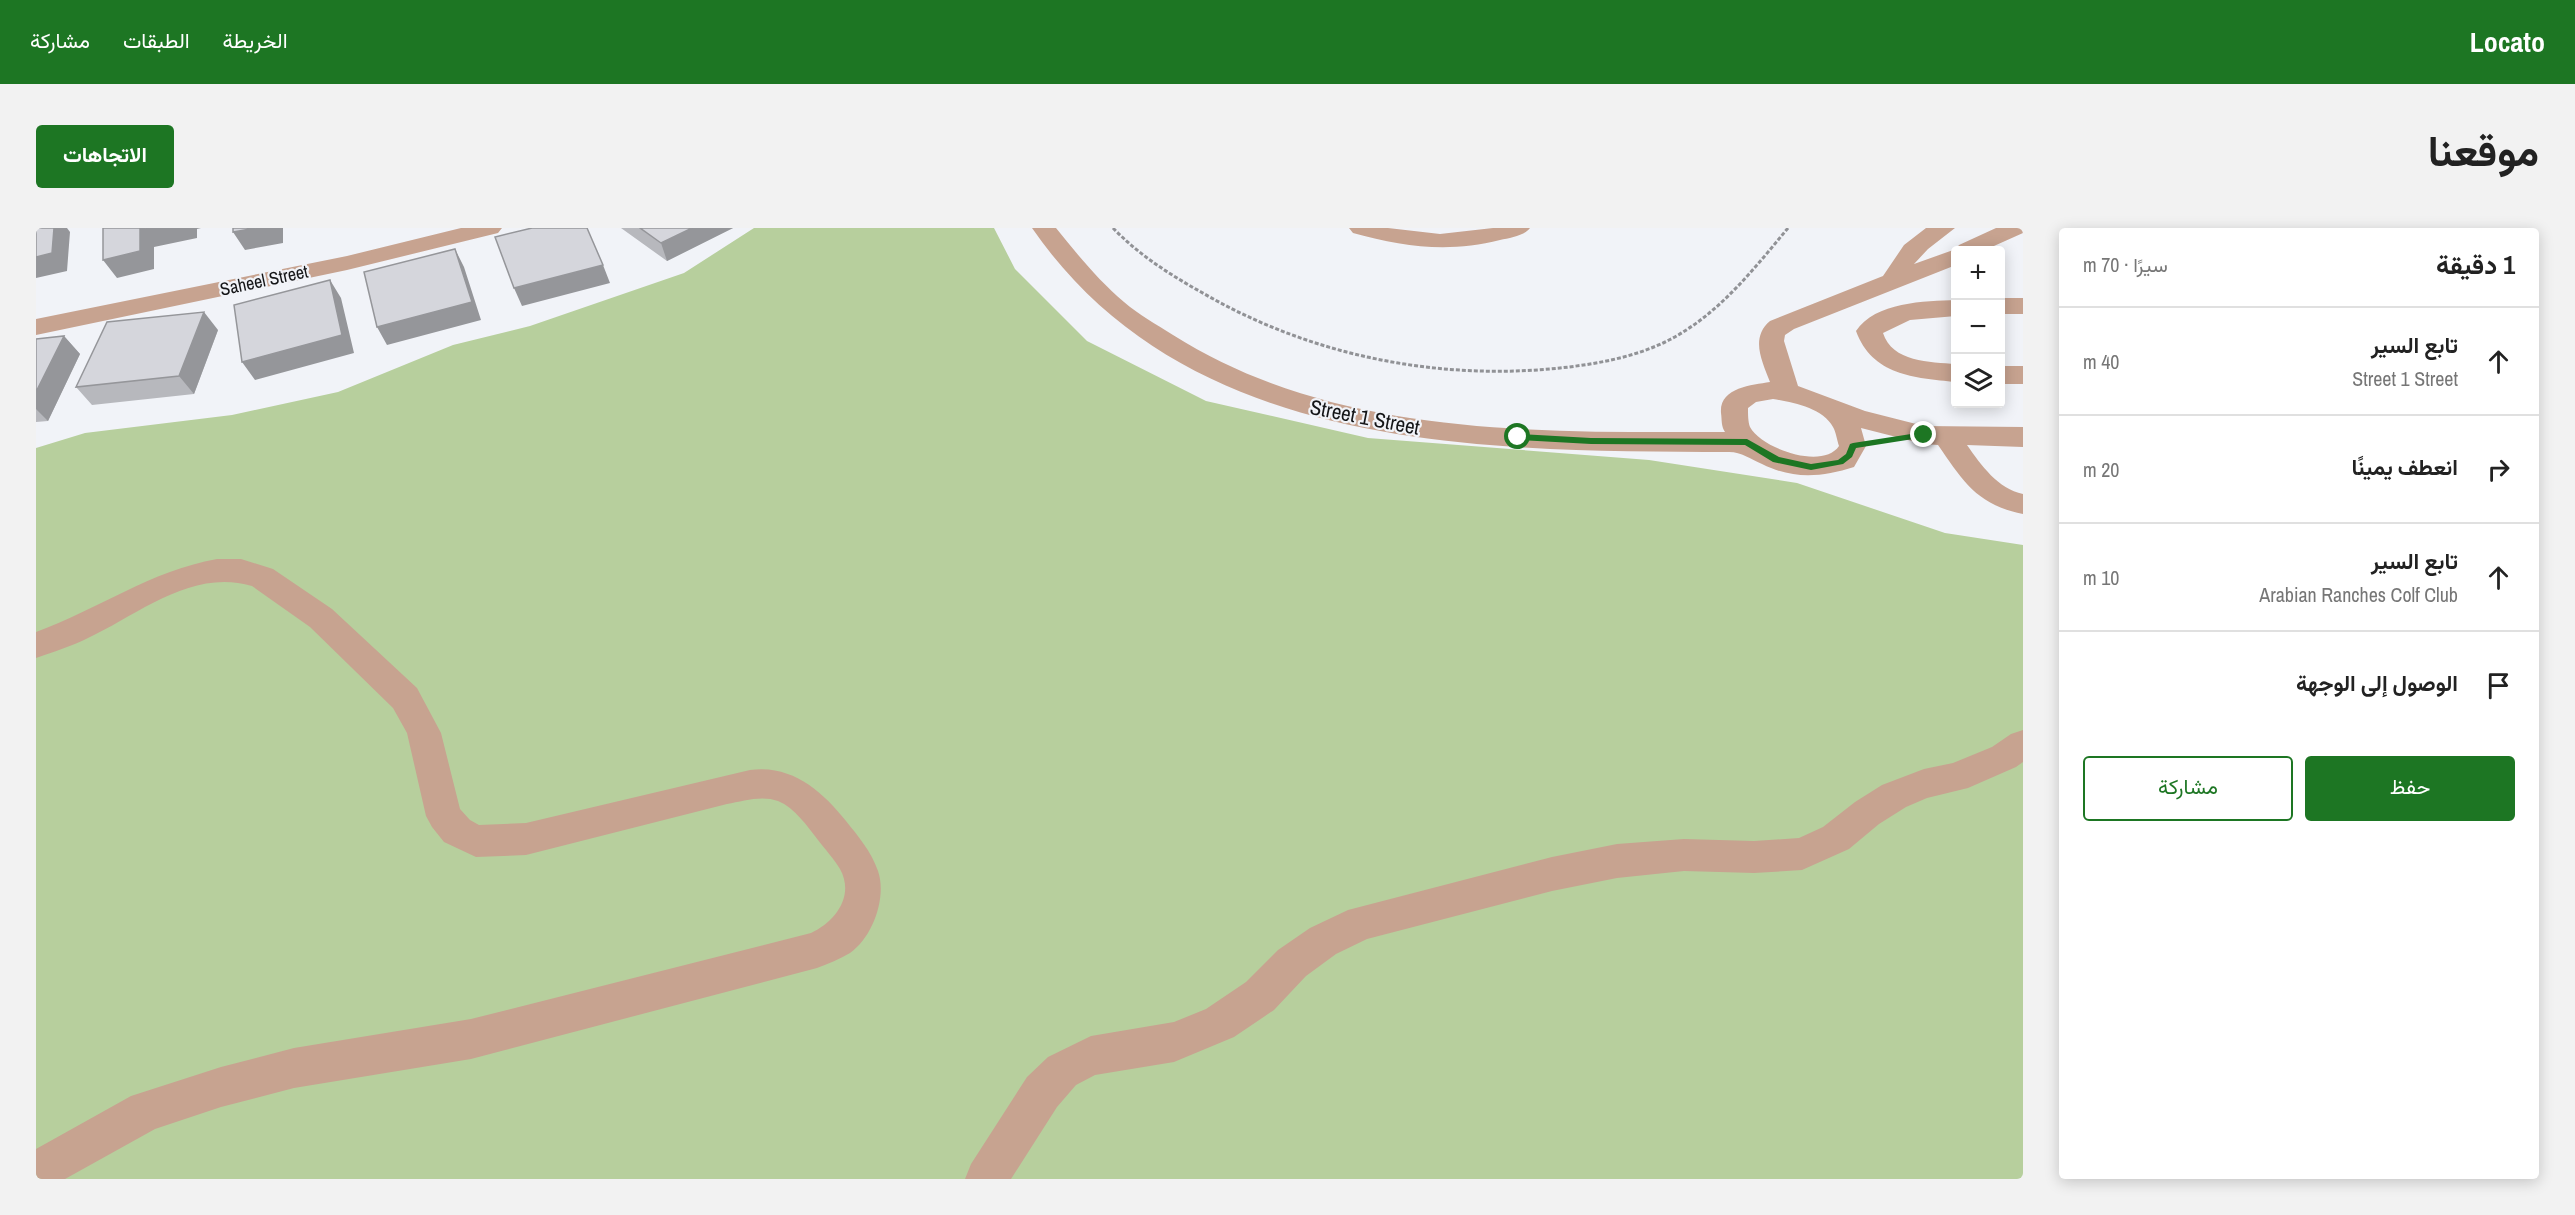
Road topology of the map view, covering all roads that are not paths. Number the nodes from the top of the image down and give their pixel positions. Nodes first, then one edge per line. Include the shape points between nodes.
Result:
1 (490, 228) edge
2 (1044, 228) edge
3 (1361, 228) edge
4 (1518, 228) edge
5 (1943, 228) edge
6 (2015, 228) edge
7 (1976, 246) edge
8 (1951, 258) edge
9 (1892, 282) junction
10 (2005, 306) edge
11 (2023, 306) edge
12 (1951, 308) edge
13 (36, 327) edge
14 (1951, 372) edge
15 (2005, 375) edge
16 (2023, 375) edge
17 (1787, 392) junction
18 (1830, 409) junction
19 (1935, 435) junction
20 (2023, 437) edge
21 (1747, 442) junction
22 (1853, 446) junction
23 (2023, 504) edge
24 (36, 645) edge
25 (2023, 744) edge
26 (36, 1172) edge
27 (986, 1179) edge

1 - 13 street, Saheel Street via 346,263
2 - 21 street, Street 1 Street via 1079,272 1126,317 1234,381 1306,406 1372,423 1450,433 1591,441
3 - 4 street via 1390,237 1436,243 1481,239
5 - 9 street via 1908,255
6 - 7 street
8 - 9 street
9 - 17 street via 1785,323 1776,330 1772,345
10 - 11 street
12 - 14 street via 1895,316 1869,332 1874,345 1891,359 1916,368
15 - 16 street
17 - 18 street
17 - 21 street via 1754,392 1734,405 1733,423
18 - 19 street
18 - 22 street via 1844,421
19 - 20 street
19 - 22 street
19 - 23 street via 1986,489
21 - 22 street via 1776,460 1811,467 1840,462
24 - 26 street via 67,634 162,585 217,570 241,571 262,577 321,618 405,698 424,733 444,816 457,831 476,841 526,838 750,784 772,785 810,802 856,861 863,880 862,901 854,921 838,939 817,950 471,1039 294,1068 220,1086 146,1111
25 - 27 street via 2004,757 1956,777 1894,796 1836,838 1802,854 1684,855 1617,861 1361,923 1323,941 1292,963 1260,996 1220,1023 1174,1042 1091,1056 1062,1071 1042,1092

